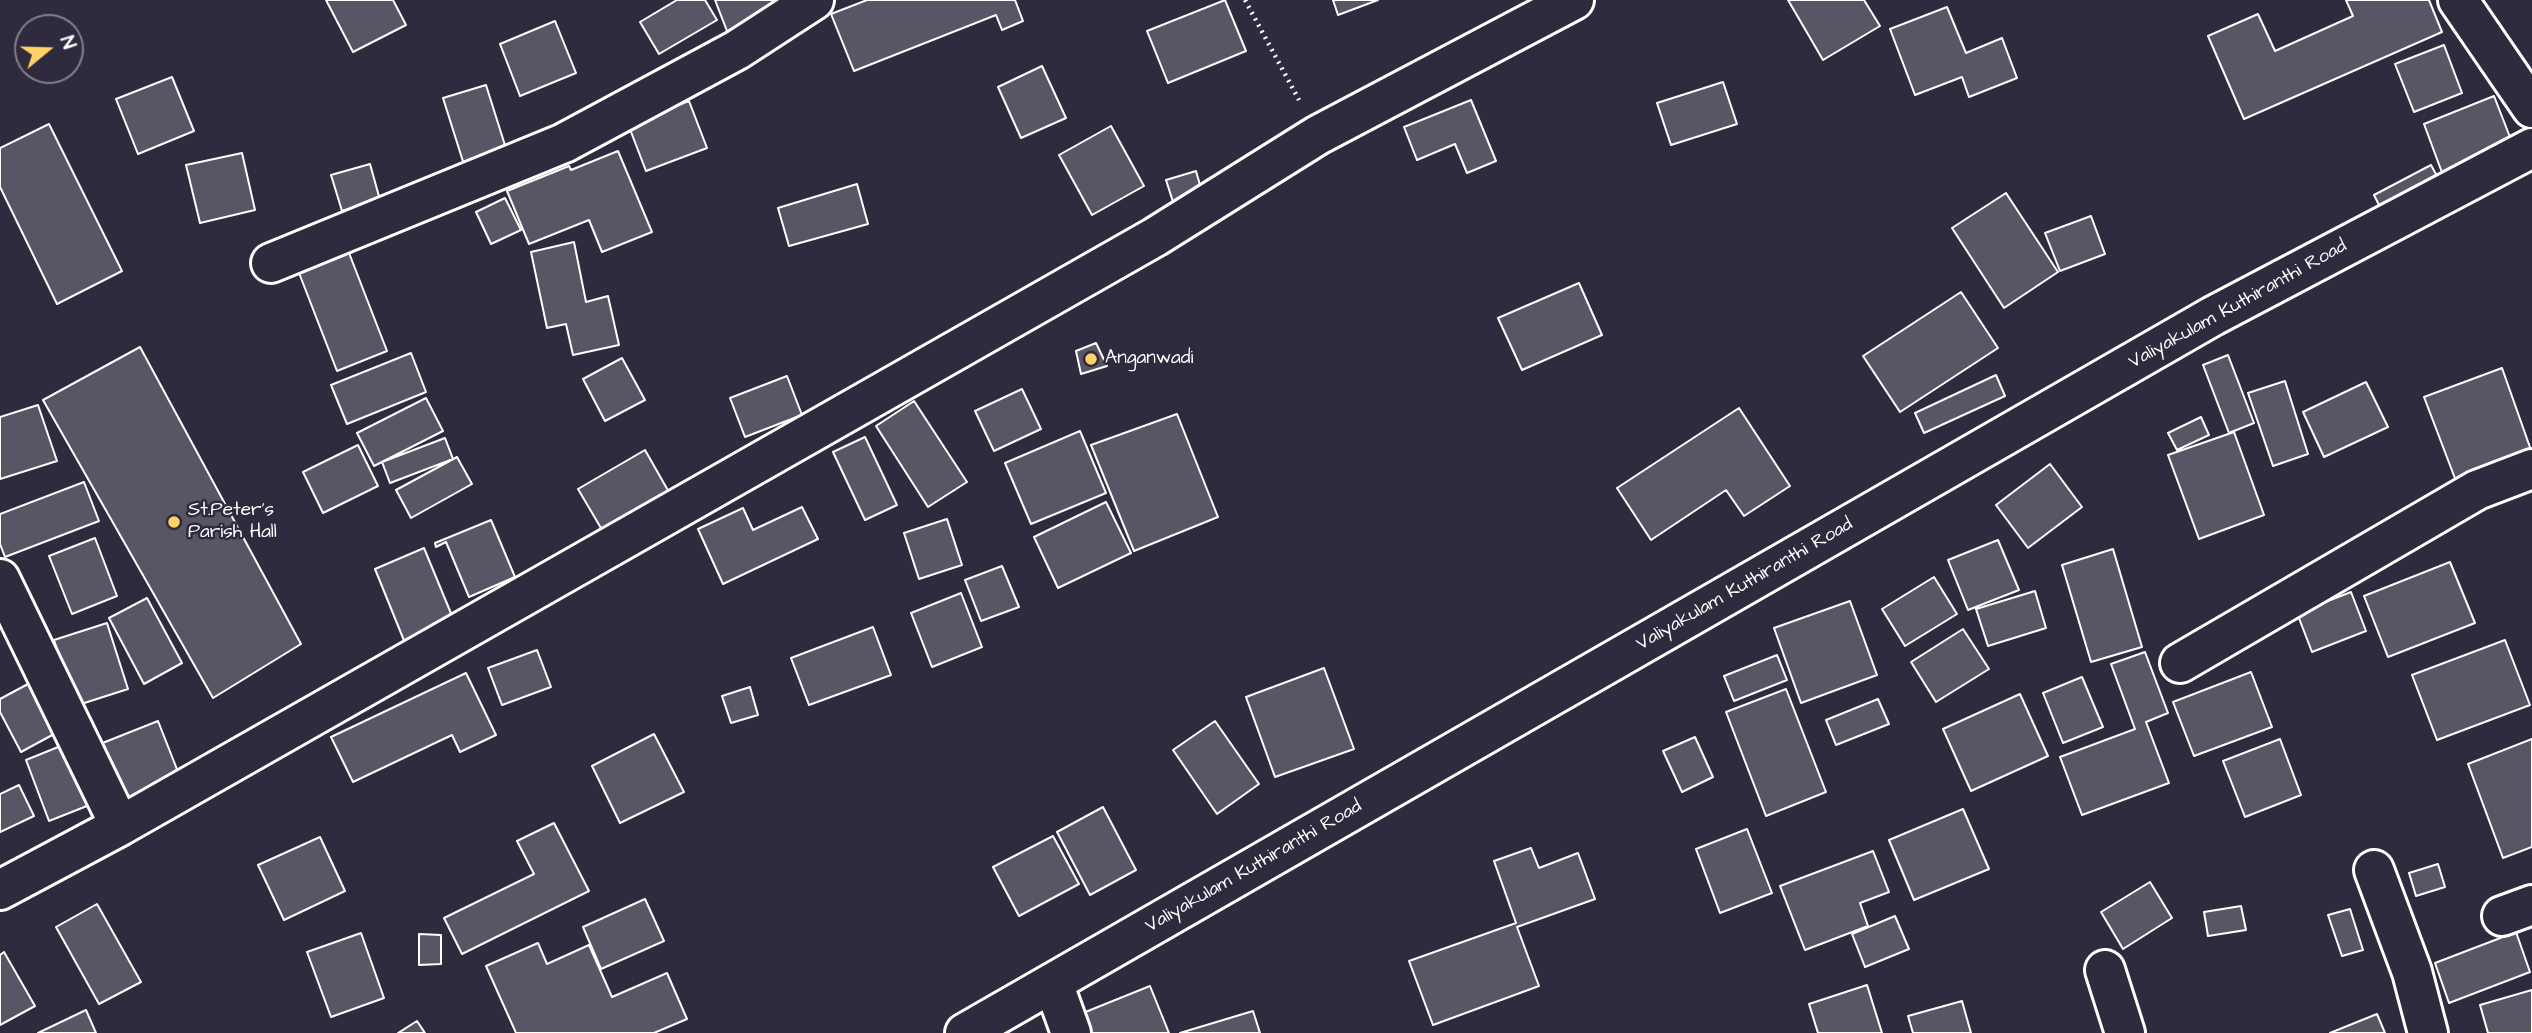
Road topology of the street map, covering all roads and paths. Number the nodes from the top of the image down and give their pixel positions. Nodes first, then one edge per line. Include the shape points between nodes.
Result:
1 (814, 0) edge
2 (1245, 0) edge
3 (1574, 0) edge
4 (2458, 0) edge
5 (2532, 108) edge
6 (1318, 135) junction
7 (2532, 148) edge
8 (271, 263) dead end
9 (2532, 469) edge
10 (0, 579) edge
11 (2180, 663) dead end
12 (120, 826) junction
13 (2374, 870) dead end
14 (1, 888) edge
15 (2105, 970) dead end
16 (1053, 983) junction
17 (965, 1033) edge
18 (1071, 1033) edge
19 (2125, 1033) edge
20 (2428, 1033) edge

1 - 8 street via 737,50 564,143
2 - 6 path
3 - 6 street
4 - 5 street
6 - 12 street via 1155,237
7 - 16 street, Valiyakulam Kuthiranthi Road via 2213,316
9 - 11 street via 2477,490
10 - 12 street
12 - 14 street
13 - 20 street via 2412,972
15 - 19 street
16 - 17 street, Valiyakulam Kuthiranthi Road
16 - 18 street

